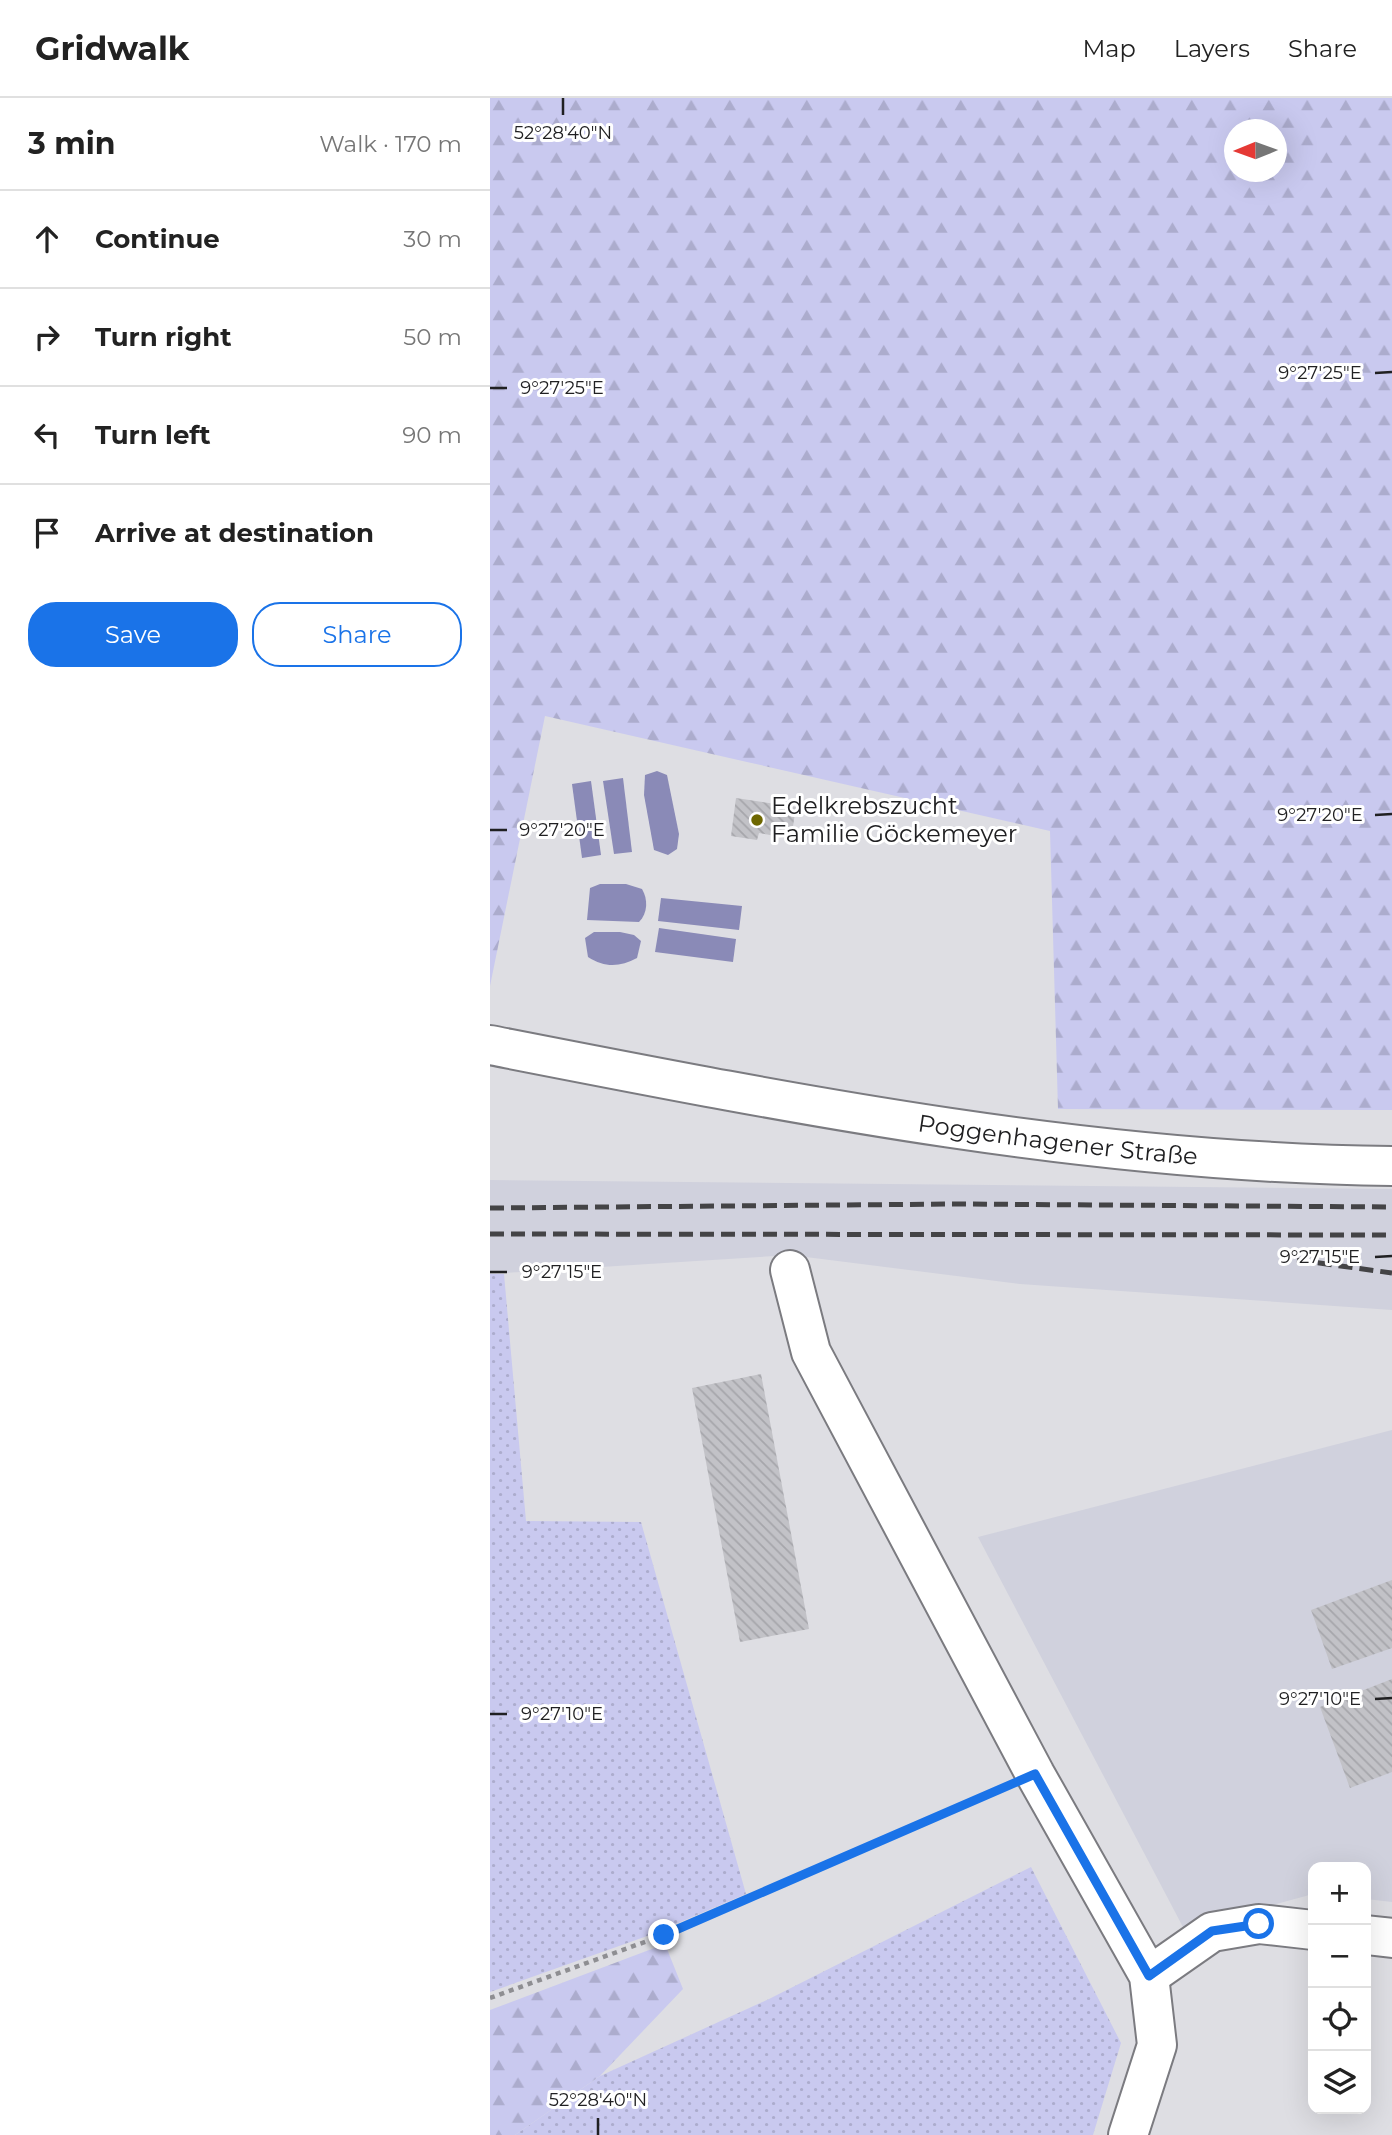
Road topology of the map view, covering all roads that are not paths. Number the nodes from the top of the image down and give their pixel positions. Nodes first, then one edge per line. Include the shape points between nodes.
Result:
1 (490, 1045) edge
2 (1392, 1166) edge
3 (790, 1270) dead end
4 (1308, 1929) edge
5 (1371, 1936) edge
6 (1392, 1938) edge
7 (1149, 1976) junction
8 (1128, 2135) edge

1 - 2 street, Poggenhagener Straße via 724,1091 1051,1143 1203,1158
3 - 7 street via 811,1352 1035,1774
4 - 7 street via 1259,1924 1212,1931
5 - 6 street
7 - 8 street via 1157,2045

